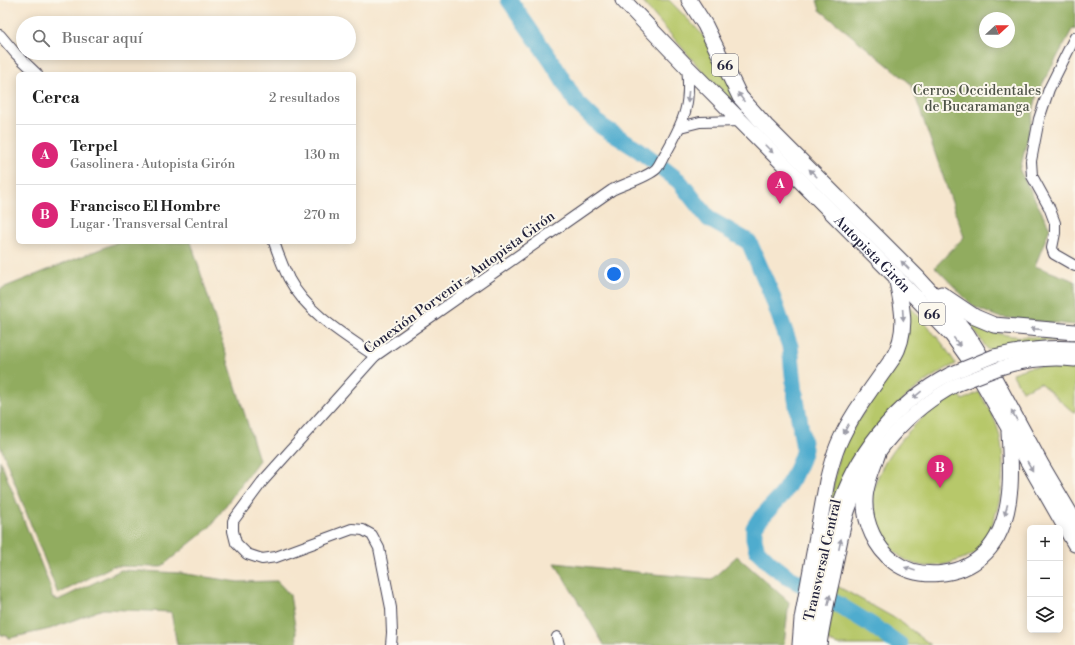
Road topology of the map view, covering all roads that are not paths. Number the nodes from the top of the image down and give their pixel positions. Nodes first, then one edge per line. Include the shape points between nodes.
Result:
1 (623, 0) edge
2 (632, 0) edge
3 (678, 0) edge
4 (689, 0) edge
5 (705, 25) junction
6 (0, 35) edge
7 (1075, 37) edge
8 (672, 51) junction
9 (16, 54) edge
10 (22, 60) edge
11 (687, 67) junction
12 (35, 72) edge
13 (741, 121) junction
14 (680, 127) junction
15 (275, 244) edge
16 (1075, 266) edge
17 (896, 277) junction
18 (918, 278) junction
19 (1075, 332) edge
20 (1075, 348) edge
21 (375, 356) junction
22 (1075, 360) edge
23 (997, 362) junction
24 (953, 380) junction
25 (1009, 429) junction
26 (878, 453) junction
27 (1042, 466) junction
28 (1075, 501) edge
29 (1075, 522) edge
30 (1075, 544) edge
31 (822, 578) junction
32 (815, 613) junction
33 (391, 645) edge
34 (800, 645) edge
35 (808, 645) edge
36 (820, 645) edge

1 - 8 highway, Autopista Girón / 66
2 - 8 highway via 665,37
3 - 5 highway via 694,19
4 - 5 highway, Autopista Girón / 66
18 -> 5 highway, Autopista Girón / 66 via 740,97
6 - 9 street
7 - 16 street via 1049,89 1039,119 1031,161 1032,176 1055,223 1053,251 1056,256
8 - 11 highway, Autopista Girón / 66
10 - 12 street
11 - 13 highway, Autopista Girón / 66
11 -> 14 street, Conexión Porvenir - Autopista Girón via 687,107
13 - 14 street via 700,122
13 -> 17 highway, Autopista Girón / 66
14 - 21 street, Conexión Porvenir - Autopista Girón via 656,169 612,190
15 - 21 street via 289,280 311,310
17 -> 25 highway, Autopista Girón / 66 via 959,344
17 -> 31 highway via 902,307 902,338 898,350 856,412 838,444 826,481
19 -> 18 highway via 984,322
27 -> 18 highway, Autopista Girón / 66 via 974,343
20 - 23 main road, Transversal Central via 1027,348
21 - 33 street, Conexión Porvenir - Autopista Girón via 262,482 233,521 233,531 236,543 247,554 262,559 276,557 352,529 372,534 379,548 391,608
22 - 23 main road, Transversal Central via 1049,358
23 - 24 main road, Transversal Central, bridge
24 - 26 main road, Transversal Central via 944,392 897,430
24 -> 31 main road, Transversal Central via 926,388 910,401 886,425 862,456 839,507
25 -> 26 highway via 1011,484 997,536 982,557 950,572 923,573 908,569 894,562 875,540 868,523 865,500 868,481
25 -> 30 highway, Autopista Girón / 66
31 -> 26 main road, Transversal Central via 850,506
27 - 28 highway
27 - 29 highway, Autopista Girón / 66
31 - 32 highway
32 -> 31 main road, Transversal Central
32 - 34 highway
32 - 35 main road, Transversal Central
32 - 36 main road, Transversal Central

